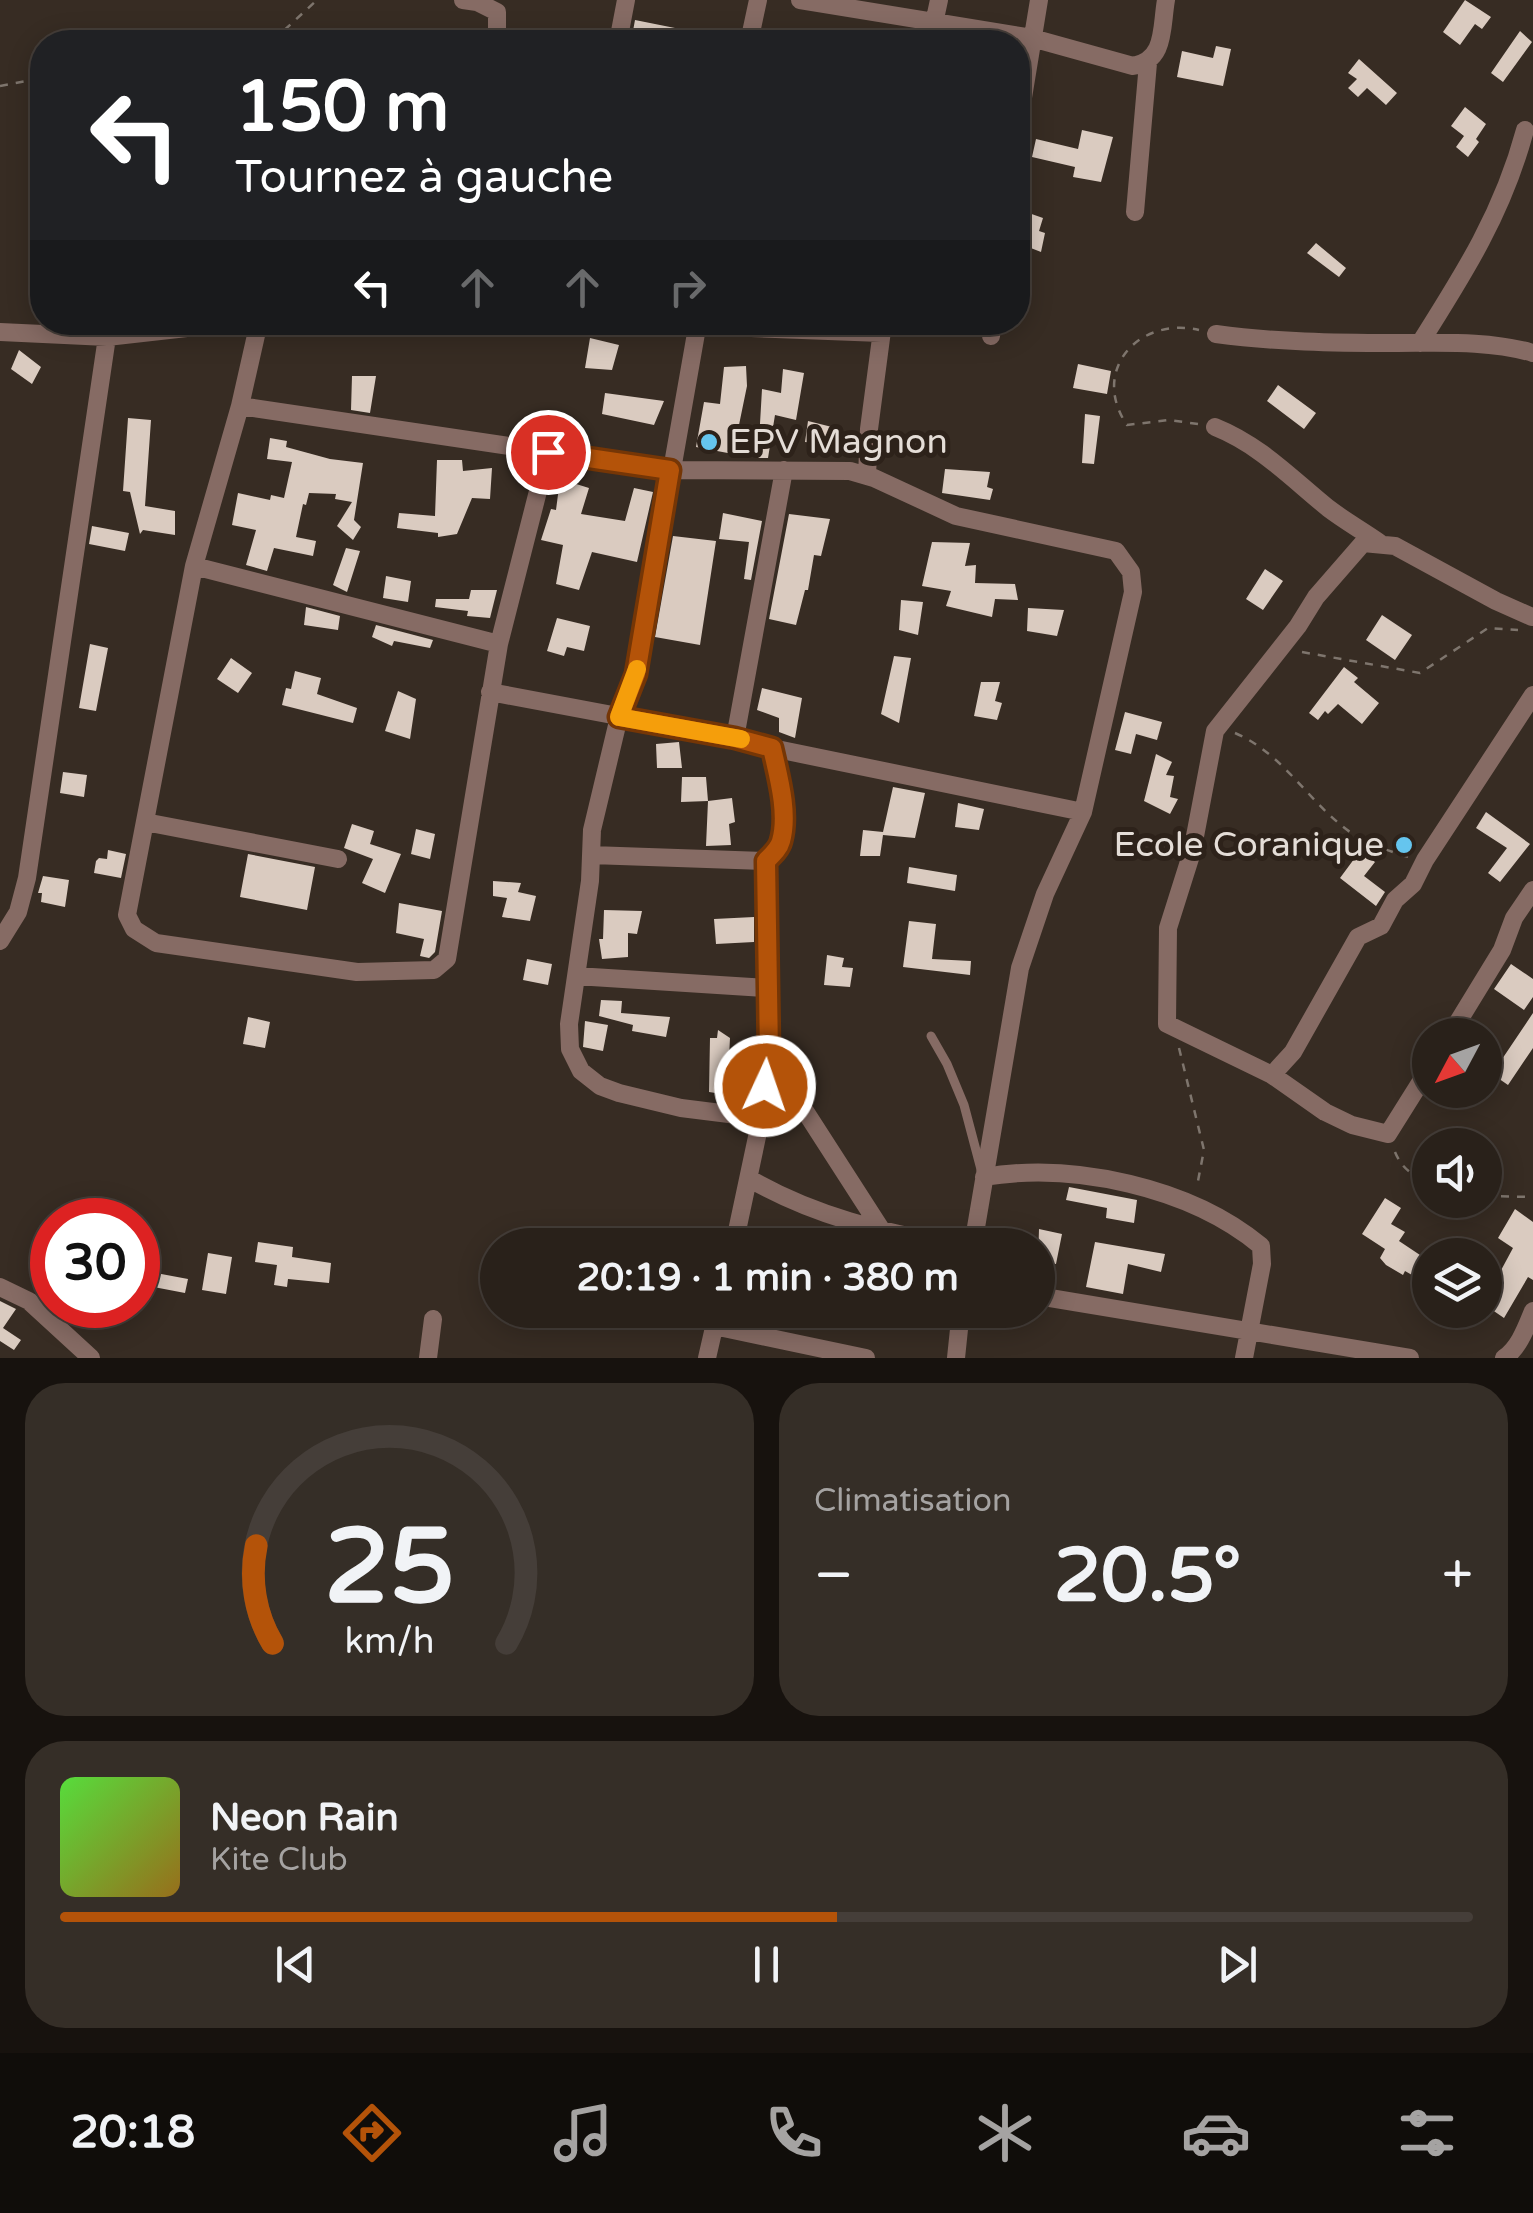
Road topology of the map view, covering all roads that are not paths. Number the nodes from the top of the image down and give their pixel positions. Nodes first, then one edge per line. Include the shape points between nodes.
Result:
1 (463, 0) edge
2 (626, 0) edge
3 (758, 0) edge
4 (800, 0) edge
5 (939, 0) edge
6 (1039, 0) edge
7 (1166, 0) edge
8 (934, 22) junction
9 (497, 30) edge
10 (620, 30) edge
11 (752, 30) edge
12 (932, 30) edge
13 (983, 30) edge
14 (1032, 38) junction
15 (1030, 51) edge
16 (1148, 63) junction
17 (1525, 130) dead end
18 (1135, 212) dead end
19 (0, 332) edge
20 (30, 333) edge
21 (1216, 334) road end
22 (80, 335) edge
23 (116, 335) edge
24 (256, 335) edge
25 (695, 335) edge
26 (881, 335) edge
27 (106, 336) junction
28 (1420, 343) junction
29 (1533, 354) edge
30 (240, 406) junction
31 (1215, 427) road end
32 (548, 452) junction
33 (670, 470) junction
34 (784, 470) junction
35 (867, 476) junction
36 (1381, 543) junction
37 (194, 566) junction
38 (1532, 624) edge
39 (499, 644) junction
40 (490, 692) junction
41 (1533, 695) edge
42 (619, 717) junction
43 (735, 738) junction
44 (772, 748) junction
45 (1084, 812) junction
46 (146, 822) junction
47 (591, 855) junction
48 (338, 859) dead end
49 (766, 861) junction
50 (1533, 890) edge
51 (0, 941) edge
52 (576, 976) junction
53 (766, 988) junction
54 (1460, 1018) edge
55 (931, 1036) dead end
56 (769, 1054) junction
57 (1272, 1074) junction
58 (1412, 1095) edge
59 (761, 1118) junction
60 (984, 1177) junction
61 (750, 1179) junction
62 (738, 1228) edge
63 (876, 1228) edge
64 (880, 1228) edge
65 (975, 1228) edge
66 (0, 1288) edge
67 (1055, 1299) edge
68 (1533, 1311) edge
69 (433, 1319) dead end
70 (714, 1328) edge
71 (754, 1328) edge
72 (959, 1328) edge
73 (1246, 1332) junction
74 (91, 1358) edge
75 (428, 1358) edge
76 (707, 1358) edge
77 (866, 1358) edge
78 (956, 1358) edge
79 (1244, 1358) edge
80 (1410, 1358) edge
81 (1504, 1358) edge

1 - 9 street via 497,12
2 - 10 street
3 - 11 street
4 - 8 street
5 - 8 street
6 - 14 street
7 - 16 street via 1157,55
8 - 12 street
8 - 13 street
14 - 15 street
14 - 16 street via 1133,66
16 - 18 street
17 - 28 street via 1512,180
19 - 20 street
21 - 28 street via 1281,342
22 - 27 street
23 - 27 street
24 - 30 street
25 - 33 street
26 - 35 street
27 - 51 street via 27,878 18,912
28 - 29 street
30 - 32 street
30 - 37 street
31 - 36 street via 1242,438
32 - 33 street
32 - 39 street
33 - 34 street
33 - 42 street via 636,674
34 - 35 street
34 - 43 street
35 - 45 street via 956,516 1116,550 1131,572 1133,592
36 - 38 street
36 - 57 street via 1362,543 1216,731 1192,852 1168,928 1167,1024
37 - 39 street
37 - 46 street
39 - 40 street
40 - 42 street
40 - 46 street via 447,959 434,970 357,972 156,943 134,929 127,914
41 - 57 street via 1413,884 1380,926 1358,937 1293,1052
42 - 43 street
42 - 47 street
43 - 44 street
44 - 45 street
44 - 49 street via 782,837
45 - 60 street via 1020,968
46 - 48 street
47 - 49 street
47 - 52 street
49 - 53 street
50 - 54 street
52 - 53 street
52 - 59 street via 570,1049 600,1086 681,1108
53 - 56 street
55 - 60 lane via 957,1088
56 - 59 street
56 - 64 street
57 - 58 street via 1325,1112 1388,1134
59 - 61 street
60 - 65 street
60 - 73 street via 1046,1171 1154,1188 1243,1232 1261,1246 1262,1264
61 - 62 street
61 - 63 street via 834,1219
66 - 74 street via 29,1301
67 - 73 street
68 - 81 street
69 - 75 street
70 - 76 street
71 - 77 street
72 - 78 street
73 - 79 street
73 - 80 street

